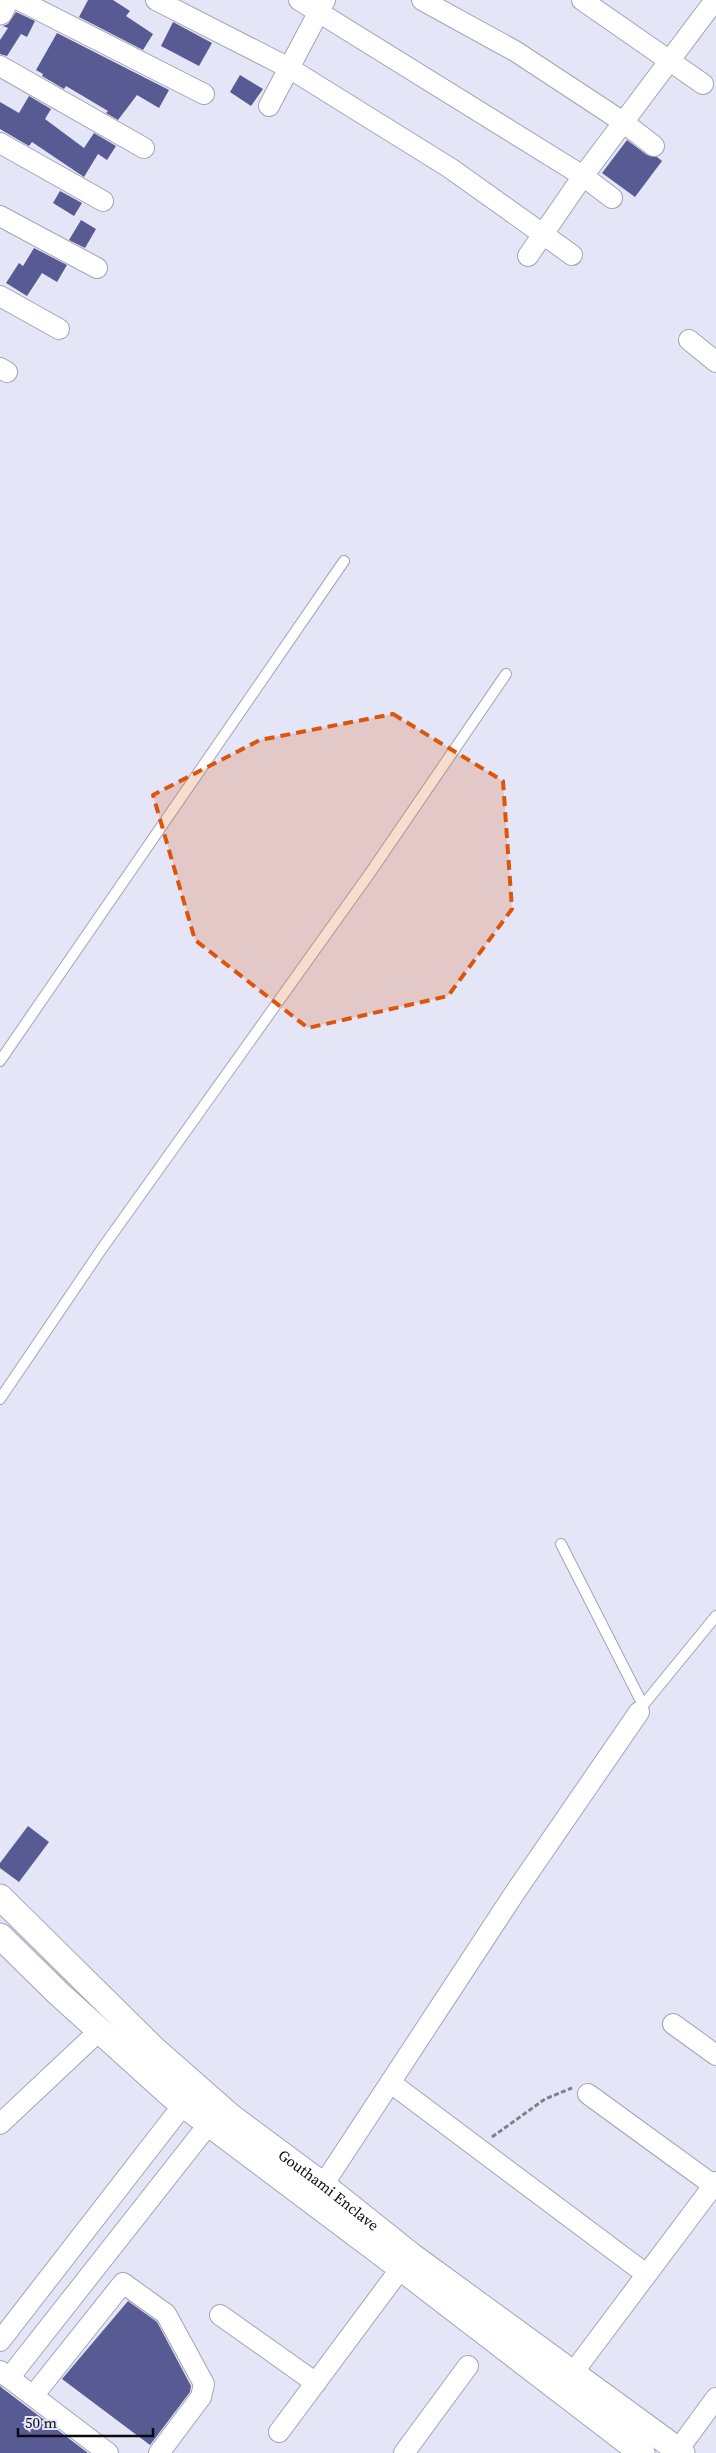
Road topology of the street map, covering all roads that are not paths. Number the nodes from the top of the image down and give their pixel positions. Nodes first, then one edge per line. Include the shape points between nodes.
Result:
1 (6, 0) edge
2 (19, 0) edge
3 (156, 0) edge
4 (299, 0) edge
5 (422, 0) edge
6 (582, 0) edge
7 (712, 3) edge
8 (322, 6) edge
9 (0, 12) edge
10 (670, 60) junction
11 (0, 66) edge
12 (289, 68) junction
13 (703, 84) dead end
14 (204, 94) dead end
15 (269, 106) dead end
16 (622, 122) junction
17 (0, 143) edge
18 (654, 146) dead end
19 (144, 148) dead end
20 (582, 176) junction
21 (612, 198) dead end
22 (103, 201) dead end
23 (0, 216) edge
24 (542, 234) junction
25 (572, 255) dead end
26 (528, 256) dead end
27 (97, 268) dead end
28 (0, 296) edge
29 (59, 329) dead end
30 (689, 340) dead end
31 (716, 362) edge
32 (344, 561) dead end
33 (506, 674) dead end
34 (0, 1061) edge
35 (0, 1399) edge
36 (561, 1544) dead end
37 (716, 1616) edge
38 (641, 1708) junction
39 (0, 1897) edge
40 (0, 1936) edge
41 (672, 2024) dead end
42 (99, 2031) junction
43 (716, 2055) edge
44 (391, 2083) junction
45 (588, 2094) road end
46 (183, 2105) junction
47 (0, 2124) edge
48 (208, 2125) junction
49 (323, 2184) junction
50 (715, 2184) edge
51 (401, 2268) junction
52 (646, 2274) junction
53 (220, 2316) dead end
54 (0, 2341) edge
55 (468, 2366) dead end
56 (5, 2374) edge
57 (572, 2374) junction
58 (316, 2383) junction
59 (33, 2396) junction
60 (716, 2398) edge
61 (279, 2432) dead end
62 (680, 2451) edge
63 (406, 2452) edge
64 (108, 2453) edge
65 (159, 2453) edge
66 (642, 2453) edge

1 - 9 street
2 - 14 street
3 - 12 street
4 - 8 street
5 - 16 street via 515,51
6 - 10 street
7 - 10 street
8 - 12 street
8 - 20 street
10 - 13 street
10 - 16 street
11 - 19 street
12 - 15 street
12 - 24 street via 450,168
16 - 18 street
16 - 20 street
17 - 22 street
20 - 21 street
20 - 24 street
23 - 27 street
24 - 25 street
24 - 26 street
28 - 29 street
30 - 31 street
32 - 34 lane
33 - 35 lane via 370,874 101,1250
36 - 38 lane
37 - 38 lane
38 - 44 street
39 - 49 street, Gouthami Enclave via 156,2050 230,2116
40 - 42 street, Gouthami Enclave
41 - 43 street
42 - 46 street, Gouthami Enclave
42 - 47 street
44 - 49 street
44 - 52 street
45 - 50 street
46 - 48 street, Gouthami Enclave
46 - 54 street
48 - 51 street, Gouthami Enclave
48 - 56 street
49 - 57 street, Gouthami Enclave via 412,2256
50 - 52 street
51 - 58 street
51 - 66 street, Gouthami Enclave
52 - 57 street
53 - 58 street
55 - 63 street
56 - 59 street
57 - 62 street, Gouthami Enclave
58 - 61 street
59 - 64 street
59 - 65 street via 122,2283 166,2314 204,2384 201,2396
60 - 62 street

